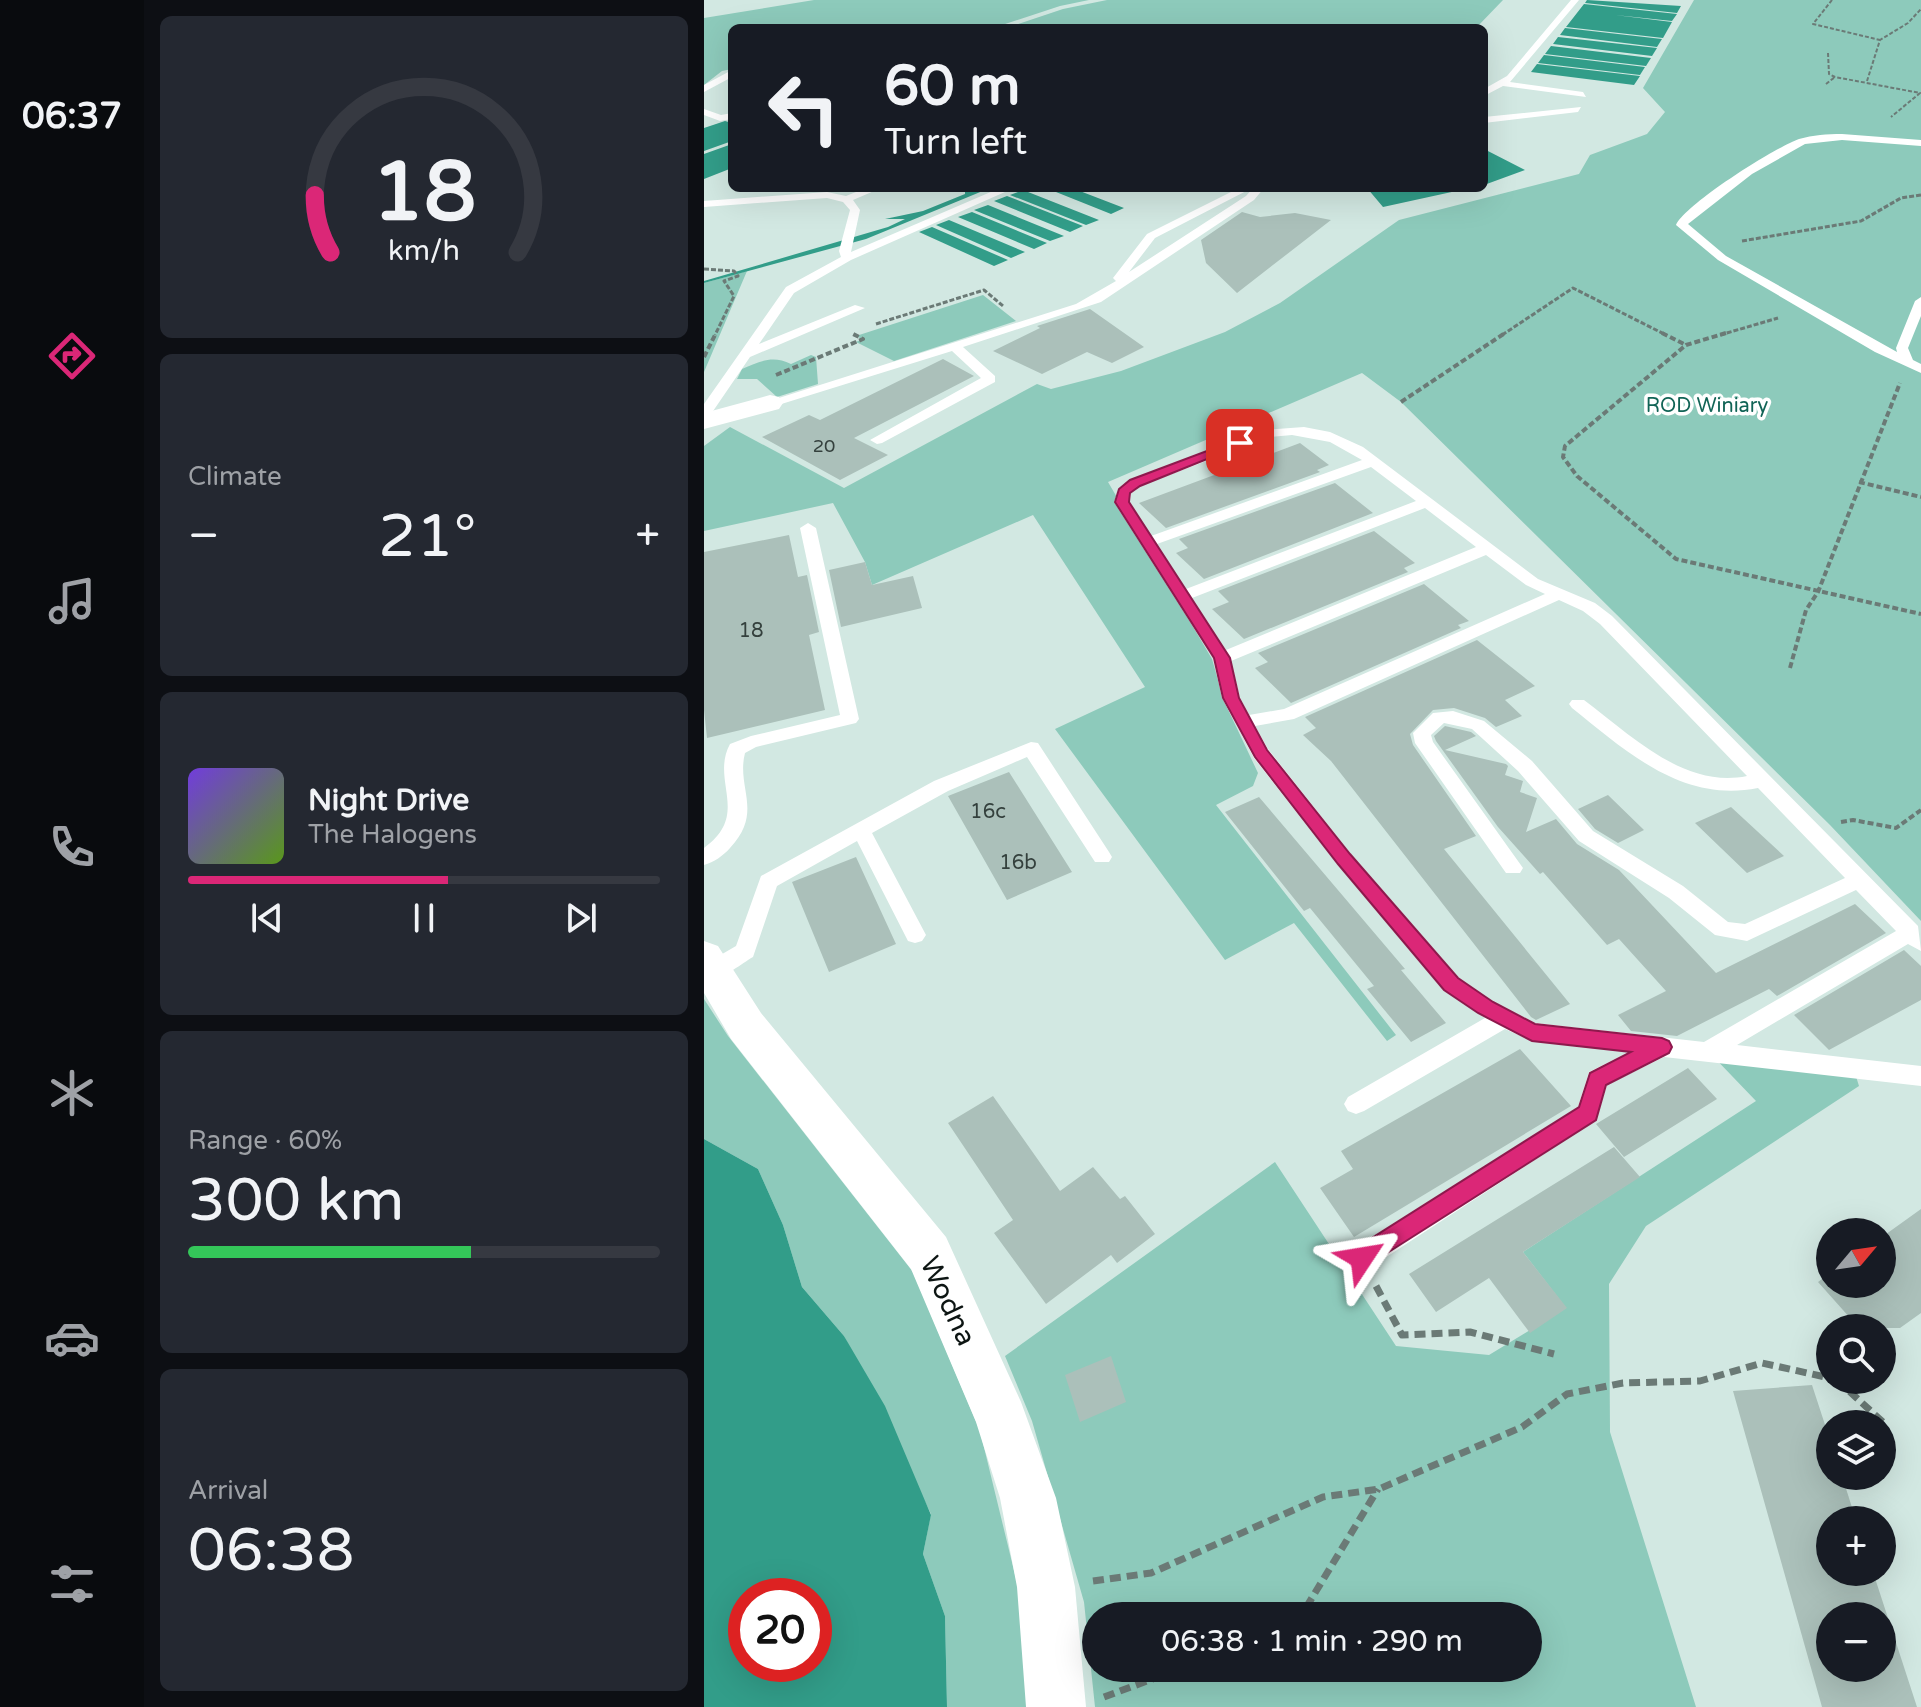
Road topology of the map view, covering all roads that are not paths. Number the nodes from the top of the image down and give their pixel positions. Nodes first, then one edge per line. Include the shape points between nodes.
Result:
1 (1575, 0) edge
2 (1514, 74) junction
3 (728, 75) edge
4 (1488, 78) edge
5 (1502, 83) junction
6 (704, 89) edge
7 (1488, 91) edge
8 (1583, 95) dead end
9 (1578, 109) dead end
10 (704, 112) edge
11 (728, 117) edge
12 (1488, 120) edge
13 (1921, 143) edge
14 (865, 192) edge
15 (999, 192) edge
16 (1239, 192) edge
17 (1255, 192) edge
18 (847, 199) junction
19 (704, 204) edge
20 (846, 254) junction
21 (1109, 290) junction
22 (1921, 301) edge
23 (859, 308) dead end
24 (954, 346) junction
25 (743, 355) junction
26 (1915, 366) edge
27 (770, 403) joint
28 (704, 414) edge
29 (704, 421) edge
30 (877, 440) dead end
31 (1373, 461) junction
32 (1428, 502) junction
33 (808, 528) dead end
34 (1149, 542) junction
35 (1488, 548) junction
36 (1559, 594) junction
37 (1183, 596) junction
38 (1222, 658) junction
39 (1578, 704) dead end
40 (1242, 722) junction
41 (1762, 780) junction
42 (860, 828) junction
43 (1102, 857) dead end
44 (704, 858) edge
45 (1513, 868) dead end
46 (1859, 880) junction
47 (915, 935) dead end
48 (1916, 938) edge
49 (708, 964) edge
50 (1504, 1018) junction
51 (1662, 1047) junction
52 (1708, 1051) junction
53 (1921, 1076) edge
54 (1356, 1104) dead end
55 (1362, 1258) road end
56 (1072, 1705) edge

1 - 2 lane
2 - 4 lane
2 - 5 lane
3 - 6 lane
5 - 7 lane
5 - 8 lane
9 - 12 lane
10 - 11 lane
13 - 26 lane via 1814,138 1783,149 1682,225 1706,247
14 - 18 lane
15 - 20 lane
16 - 21 lane via 1151,236
17 - 21 lane
18 - 19 lane via 827,195
18 - 20 lane via 855,210
20 - 25 lane via 790,290
21 - 24 lane via 1080,307
22 - 26 lane via 1902,348
23 - 25 lane
24 - 27 lane
24 - 30 lane via 990,379
25 - 28 lane
27 - 29 street
31 - 32 lane
31 - 34 lane
31 - 34 lane via 1330,435 1267,433 1124,491 1122,502
32 - 35 lane
32 - 37 lane
33 - 44 lane via 850,719 737,749 738,823 725,844
34 - 37 lane
35 - 36 lane via 1532,582
35 - 38 lane
36 - 40 lane via 1288,715
36 - 41 lane via 1606,620
37 - 38 lane
38 - 40 lane
39 - 41 lane via 1691,782 1721,787
40 - 50 lane via 1344,859 1451,984
41 - 46 lane
42 - 43 lane via 1031,748
42 - 47 lane
42 - 49 lane via 768,881 745,951
45 - 46 lane via 1424,743 1422,733 1439,717 1478,725 1525,766 1586,836 1676,892 1722,929 1747,933
46 - 48 lane
48 - 52 lane
49 - 56 street, Wodna via 746,1026 929,1253 1002,1421 1028,1498
50 - 51 lane via 1532,1032
50 - 54 lane
51 - 52 lane
51 - 55 lane via 1597,1079 1588,1113
52 - 53 lane

